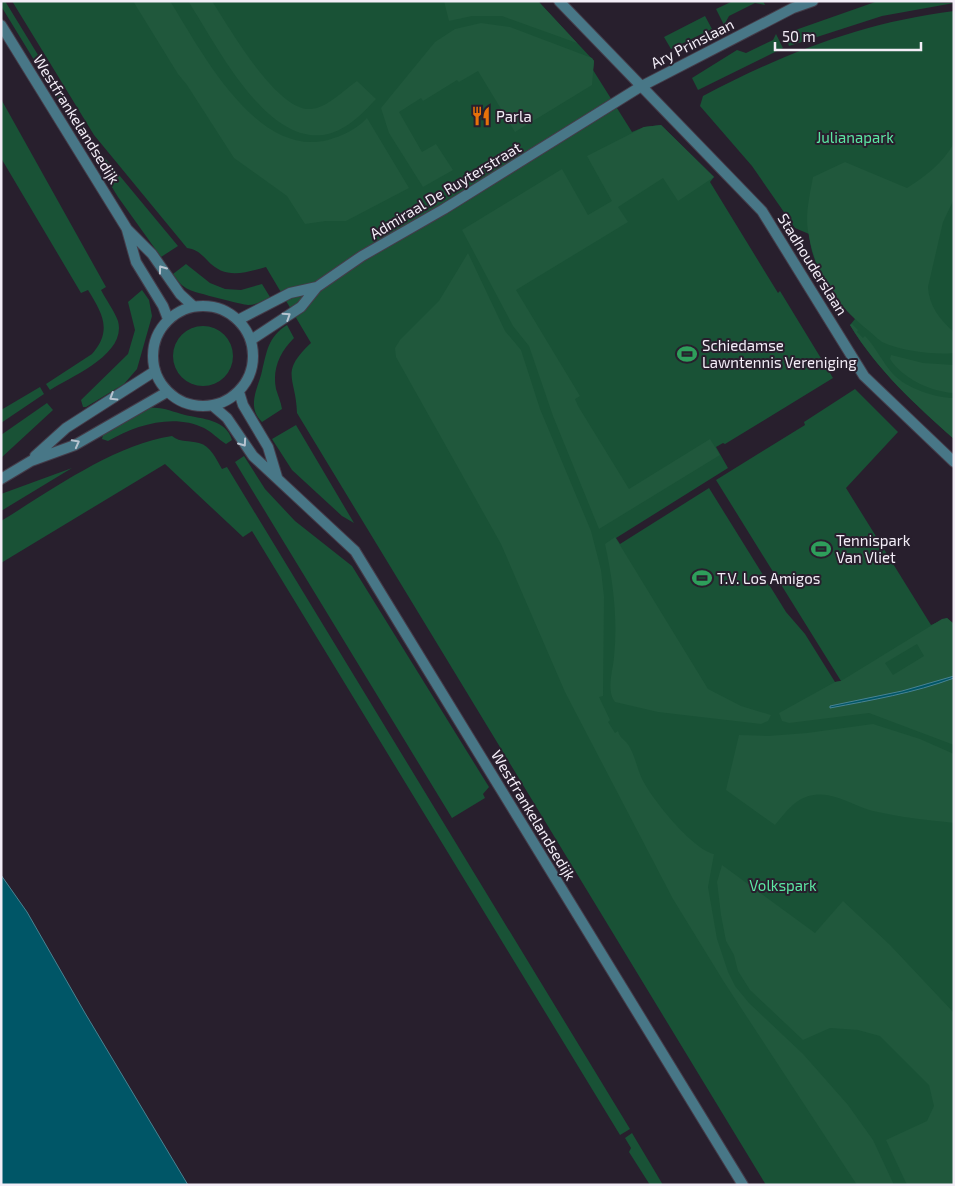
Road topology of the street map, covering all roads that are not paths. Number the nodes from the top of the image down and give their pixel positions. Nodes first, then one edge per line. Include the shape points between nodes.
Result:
1 (559, 1) edge
2 (813, 1) edge
3 (792, 5) edge
4 (1, 25) edge
5 (640, 87) junction
6 (126, 229) junction
7 (317, 287) junction
8 (193, 306) junction
9 (168, 319) junction
10 (238, 320) junction
11 (251, 340) junction
12 (155, 371) junction
13 (168, 392) junction
14 (239, 392) junction
15 (212, 406) junction
16 (31, 460) junction
17 (954, 462) edge
18 (277, 478) junction
19 (1, 479) edge
20 (743, 1185) edge

1 - 5 street, Stadhouderslaan
2 - 3 street, Ary Prinslaan
3 - 5 street, Ary Prinslaan
4 - 6 street, Westfrankelandsedijk
5 - 7 street, Admiraal De Ruyterstraat via 444,210 362,256
5 - 17 street, Stadhouderslaan via 762,211 864,376
8 -> 6 street, Westfrankelandsedijk via 180,294 152,254
6 - 9 street, Westfrankelandsedijk via 136,262
7 - 10 street, Admiraal De Ruyterstraat via 290,292
11 -> 7 street, Admiraal De Ruyterstraat via 301,307
8 - 9 street
8 - 10 street via 217,308
9 - 12 street via 155,338
10 - 11 street
11 - 14 street via 250,373
12 - 13 street
12 -> 16 street via 66,428
13 - 15 street via 188,404
16 -> 13 street via 75,445
14 - 15 street
14 - 18 street via 243,405 268,447
15 -> 18 street, Westfrankelandsedijk via 227,418 253,456
16 - 19 street
18 - 20 street, Westfrankelandsedijk via 355,551

